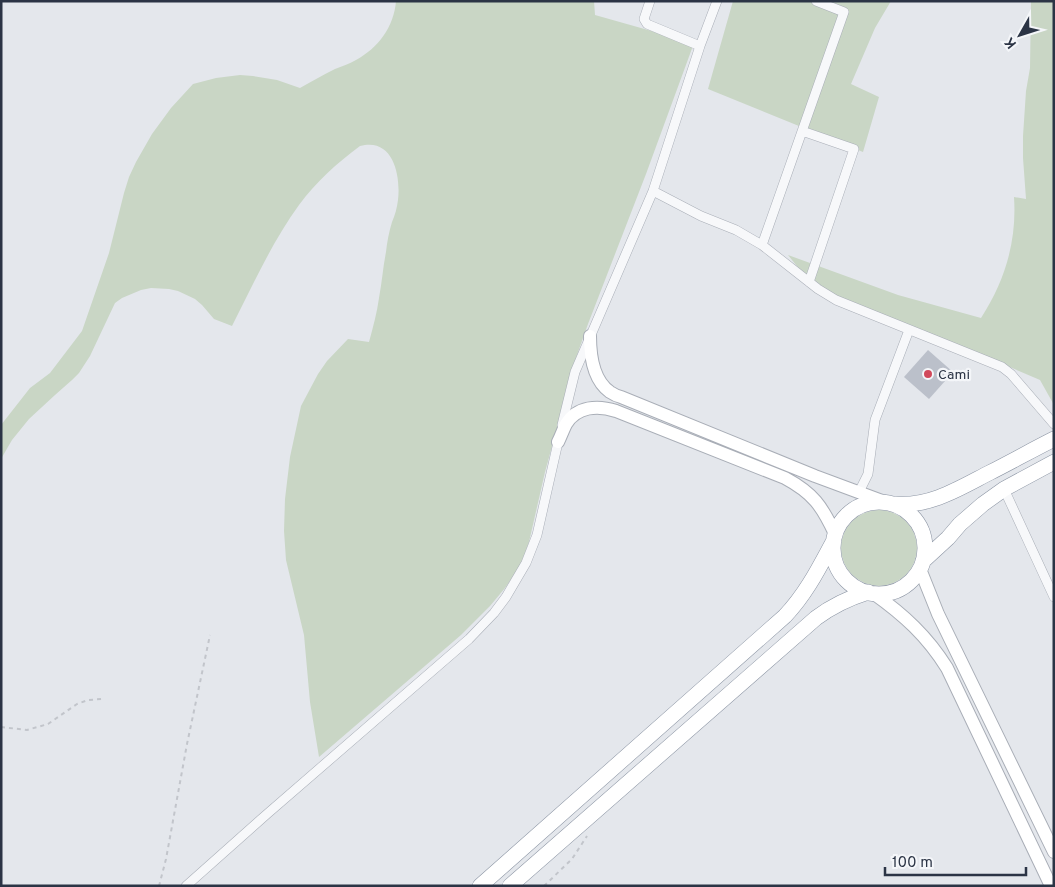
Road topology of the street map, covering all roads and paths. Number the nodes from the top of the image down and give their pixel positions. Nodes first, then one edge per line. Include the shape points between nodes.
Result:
1 (650, 1) edge
2 (717, 1) edge
3 (816, 1) edge
4 (700, 46) junction
5 (802, 131) junction
6 (653, 191) junction
7 (762, 245) junction
8 (809, 282) junction
9 (909, 330) junction
10 (590, 336) junction
11 (1054, 424) edge
12 (1054, 439) edge
13 (558, 442) junction
14 (1054, 462) edge
15 (1004, 489) junction
16 (859, 492) junction
17 (889, 503) junction
18 (834, 538) junction
19 (922, 565) junction
20 (871, 593) junction
21 (1054, 598) edge
22 (210, 635) dead end
23 (102, 699) dead end
24 (1, 727) edge
25 (588, 835) dead end
26 (1054, 852) edge
27 (159, 886) edge
28 (186, 886) edge
29 (480, 886) edge
30 (510, 886) edge
31 (544, 886) edge
32 (1051, 886) edge

1 - 4 street via 644,19 646,24
2 - 4 street
3 - 5 street via 844,12
4 - 6 street
5 - 7 street
5 - 8 street via 854,149
6 - 7 street
6 - 10 street
7 - 8 street
8 - 9 street via 836,300
9 - 11 street via 1002,368 1011,374
9 - 16 street via 875,420 868,474
10 - 13 street via 575,372
10 - 16 main road via 593,366 610,392
12 - 17 highway via 954,492 925,502
13 - 18 main road via 567,422 578,411 594,407 616,410 796,484 823,509
13 - 28 street via 532,549 494,613 470,639
14 - 15 highway
15 - 19 highway via 973,512
15 - 21 street
16 - 17 main road
17 - 18 highway via 869,503 854,509 842,520
17 - 19 highway via 907,511 918,523 924,538
18 - 20 highway via 834,558 840,573 858,589
18 - 29 highway via 807,589 785,616
19 - 20 highway via 916,576 904,586 890,593
19 - 26 main road via 938,614
20 - 30 highway via 841,602 816,618
20 - 32 main road via 919,631 948,668
22 - 27 path
23 - 24 path via 77,704 48,724 27,730
25 - 31 path via 572,859

